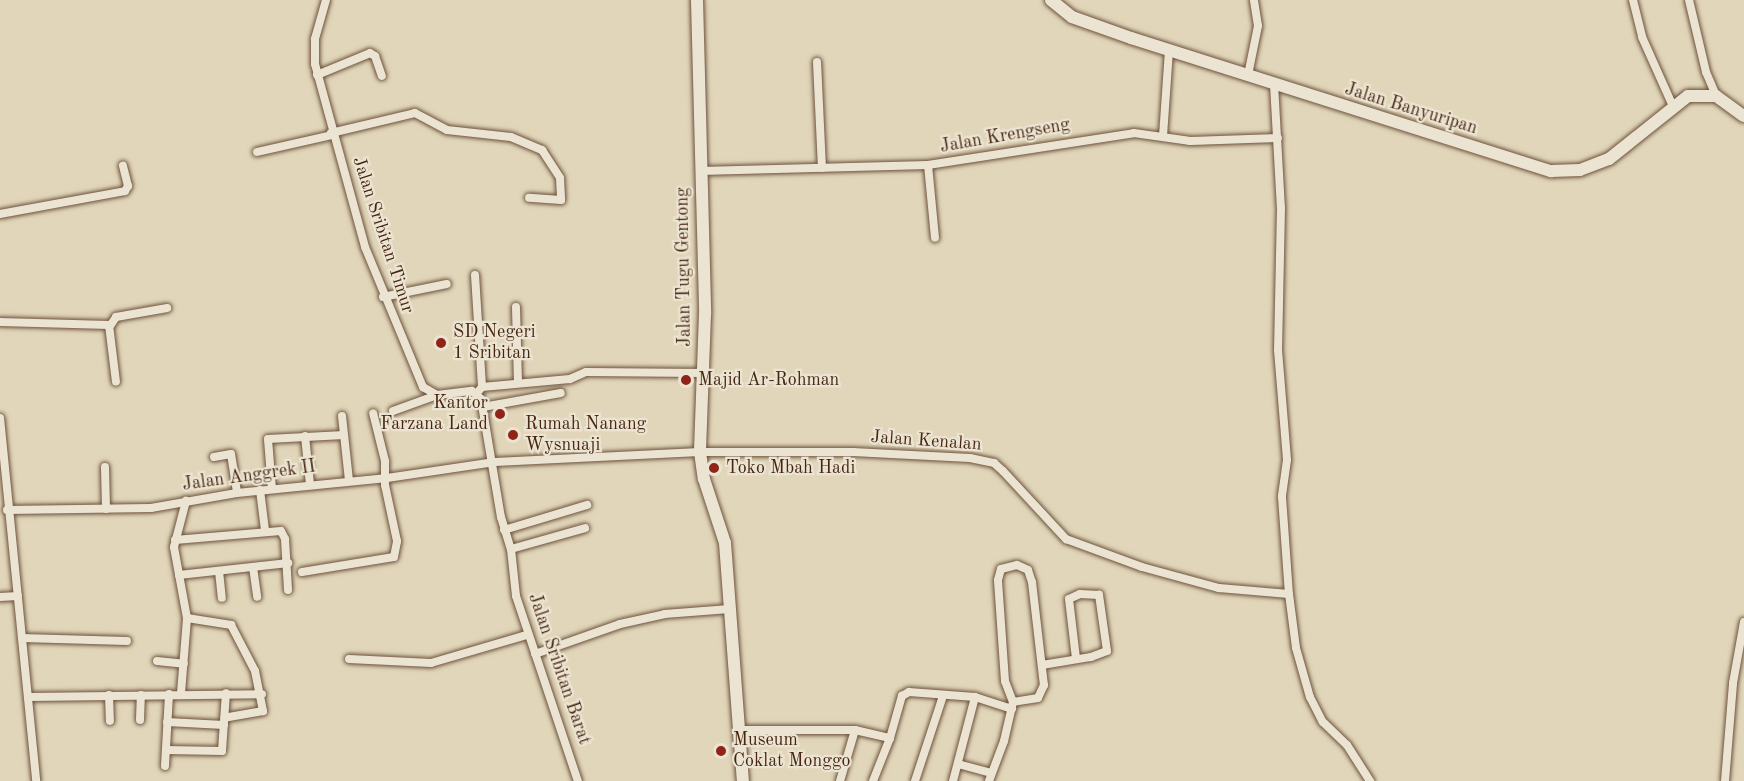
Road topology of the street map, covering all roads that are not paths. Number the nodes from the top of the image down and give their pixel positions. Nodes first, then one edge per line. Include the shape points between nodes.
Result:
1 (697, 0) edge
2 (1051, 0) edge
3 (1254, 0) edge
4 (1633, 0) edge
5 (1689, 0) edge
6 (325, 2) edge
7 (1169, 50) junction
8 (817, 62) dead end
9 (317, 75) junction
10 (1248, 75) junction
11 (382, 76) dead end
12 (1274, 84) junction
13 (1716, 96) junction
14 (1672, 104) junction
15 (1744, 116) edge
16 (332, 134) junction
17 (1163, 136) junction
18 (1278, 138) junction
19 (257, 152) dead end
20 (928, 165) junction
21 (123, 166) dead end
22 (822, 168) junction
23 (700, 171) junction
24 (529, 198) dead end
25 (0, 214) edge
26 (935, 238) dead end
27 (475, 274) dead end
28 (447, 284) dead end
29 (383, 297) junction
30 (516, 307) dead end
31 (167, 308) dead end
32 (0, 322) edge
33 (110, 326) junction
34 (704, 373) junction
35 (538, 380) junction
36 (116, 382) dead end
37 (518, 382) junction
38 (480, 390) junction
39 (561, 393) dead end
40 (437, 395) junction
41 (540, 397) junction
42 (483, 407) junction
43 (393, 411) dead end
44 (373, 412) dead end
45 (342, 416) dead end
46 (0, 418) edge
47 (1, 433) edge
48 (344, 435) junction
49 (305, 436) junction
50 (700, 452) junction
51 (214, 457) dead end
52 (495, 462) junction
53 (105, 466) dead end
54 (387, 478) junction
55 (349, 480) junction
56 (310, 484) junction
57 (272, 489) junction
58 (260, 490) junction
59 (237, 493) junction
60 (186, 501) junction
61 (587, 505) dead end
62 (106, 509) junction
63 (8, 510) junction
64 (585, 528) dead end
65 (265, 530) junction
66 (504, 530) junction
67 (175, 540) junction
68 (511, 549) junction
69 (288, 563) junction
70 (253, 567) junction
71 (219, 571) junction
72 (303, 572) dead end
73 (179, 575) junction
74 (288, 590) dead end
75 (1288, 594) junction
76 (18, 596) junction
77 (0, 597) edge
78 (257, 597) dead end
79 (222, 598) dead end
80 (729, 609) junction
81 (187, 618) junction
82 (1744, 622) edge
83 (527, 635) junction
84 (22, 638) junction
85 (127, 641) dead end
86 (535, 654) junction
87 (349, 659) dead end
88 (1076, 659) junction
89 (157, 661) dead end
90 (184, 664) junction
91 (1042, 665) junction
92 (181, 693) junction
93 (226, 693) junction
94 (169, 694) junction
95 (262, 694) junction
96 (109, 695) junction
97 (141, 695) junction
98 (943, 696) junction
99 (28, 697) junction
100 (975, 697) junction
101 (1013, 705) junction
102 (140, 720) dead end
103 (110, 721) dead end
104 (167, 722) junction
105 (225, 722) junction
106 (738, 730) junction
107 (855, 730) junction
108 (890, 738) junction
109 (166, 750) junction
110 (958, 764) junction
111 (165, 766) dead end
112 (990, 777) edge
113 (36, 781) edge
114 (578, 781) edge
115 (743, 781) edge
116 (840, 781) edge
117 (873, 781) edge
118 (915, 781) edge
119 (953, 781) edge
120 (1370, 781) edge
121 (1725, 781) edge

1 - 23 main road, Jalan Tugu Gentong
2 - 7 main road, Jalan Banyuripan via 1072,17
3 - 10 street via 1258,26
4 - 14 street via 1642,37
5 - 13 street via 1706,72
6 - 9 street, Jalan Sribitan Timur via 314,54
7 - 10 main road, Jalan Banyuripan
7 - 17 street
8 - 22 street
9 - 11 street via 370,53 375,56
9 - 16 street, Jalan Sribitan Timur
10 - 12 main road, Jalan Banyuripan
12 - 14 main road, Jalan Banyuripan via 1456,144 1563,172 1609,159
12 - 18 street
13 - 14 main road, Jalan Banyuripan via 1696,94
13 - 15 main road
16 - 19 street
16 - 24 street via 415,113 447,130 511,136 542,150 560,178 561,200
16 - 29 street, Jalan Sribitan Timur
17 - 18 street, Jalan Krengseng via 1190,141
17 - 20 street, Jalan Krengseng via 1134,133
18 - 75 street via 1278,350 1287,460 1282,497
20 - 22 street, Jalan Krengseng
20 - 26 street
21 - 25 street via 128,186 125,191
22 - 23 street, Jalan Krengseng
23 - 34 main road, Jalan Tugu Gentong
27 - 38 street
28 - 29 street
29 - 40 street, Jalan Sribitan Timur via 418,380
30 - 37 street
31 - 33 street via 116,317
32 - 33 street
33 - 36 street
34 - 35 street via 586,372 568,379
34 - 50 main road, Jalan Tugu Gentong
35 - 37 street
35 - 41 street
37 - 38 street
38 - 40 street
38 - 42 street
39 - 41 street
40 - 43 street
41 - 42 street
42 - 52 street
44 - 54 street
45 - 48 street
46 - 47 street
47 - 63 street
48 - 49 street
48 - 55 street
49 - 56 street
49 - 57 street via 268,439
50 - 52 street, Jalan Kenalan
50 - 75 street, Jalan Kenalan via 875,453 985,460 1003,471 1066,539 1142,567 1219,588
50 - 80 main road, Jalan Tugu Gentong via 704,479 725,543
51 - 59 street via 231,454
52 - 54 street, Jalan Anggrek II
52 - 66 street, Jalan Sribitan Barat
53 - 62 street
54 - 55 street, Jalan Anggrek II
54 - 72 street via 385,485 397,541 394,557
55 - 56 street, Jalan Anggrek II
56 - 57 street, Jalan Anggrek II
57 - 58 street, Jalan Anggrek II
58 - 59 street, Jalan Anggrek II
58 - 65 street
59 - 60 street, Jalan Anggrek II
60 - 62 street, Jalan Anggrek II
60 - 67 street
61 - 66 street
62 - 63 street, Jalan Anggrek II
63 - 76 street
64 - 68 street
65 - 67 street
65 - 69 street via 284,535
66 - 68 street, Jalan Sribitan Barat
67 - 73 street via 174,560
68 - 83 street, Jalan Sribitan Barat via 516,596
69 - 70 street
69 - 74 street
70 - 71 street
70 - 78 street
71 - 73 street
71 - 79 street
73 - 81 street
75 - 120 street via 1296,648 1310,697 1323,722 1347,745
76 - 77 street
76 - 84 street
80 - 86 street via 665,614 620,624
80 - 106 main road, Jalan Tugu Gentong
81 - 90 street
81 - 95 street via 234,628
82 - 121 street via 1733,683
83 - 86 street, Jalan Sribitan Barat
83 - 87 street via 431,663
84 - 85 street
84 - 99 street
86 - 114 street, Jalan Sribitan Barat
88 - 88 street via 1068,599 1080,594 1099,595 1107,648 1099,655
88 - 91 street
89 - 90 street
90 - 92 street
91 - 101 street via 1041,694
91 - 101 street via 1028,570 1022,565 1005,566 998,580 998,624 1005,681
92 - 93 street
92 - 94 street
93 - 95 street
93 - 105 street
94 - 97 street
94 - 104 street
95 - 105 street via 263,711
96 - 97 street
96 - 99 street
96 - 103 street
97 - 102 street
98 - 100 street
98 - 108 street via 904,694
98 - 118 street
99 - 113 street
100 - 101 street
100 - 110 street
101 - 112 street
104 - 105 street
104 - 109 street
105 - 109 street via 225,747 219,753
106 - 107 street
106 - 115 main road, Jalan Tugu Gentong
107 - 108 street
107 - 116 street
108 - 117 street
109 - 111 street
110 - 112 street
110 - 119 street

